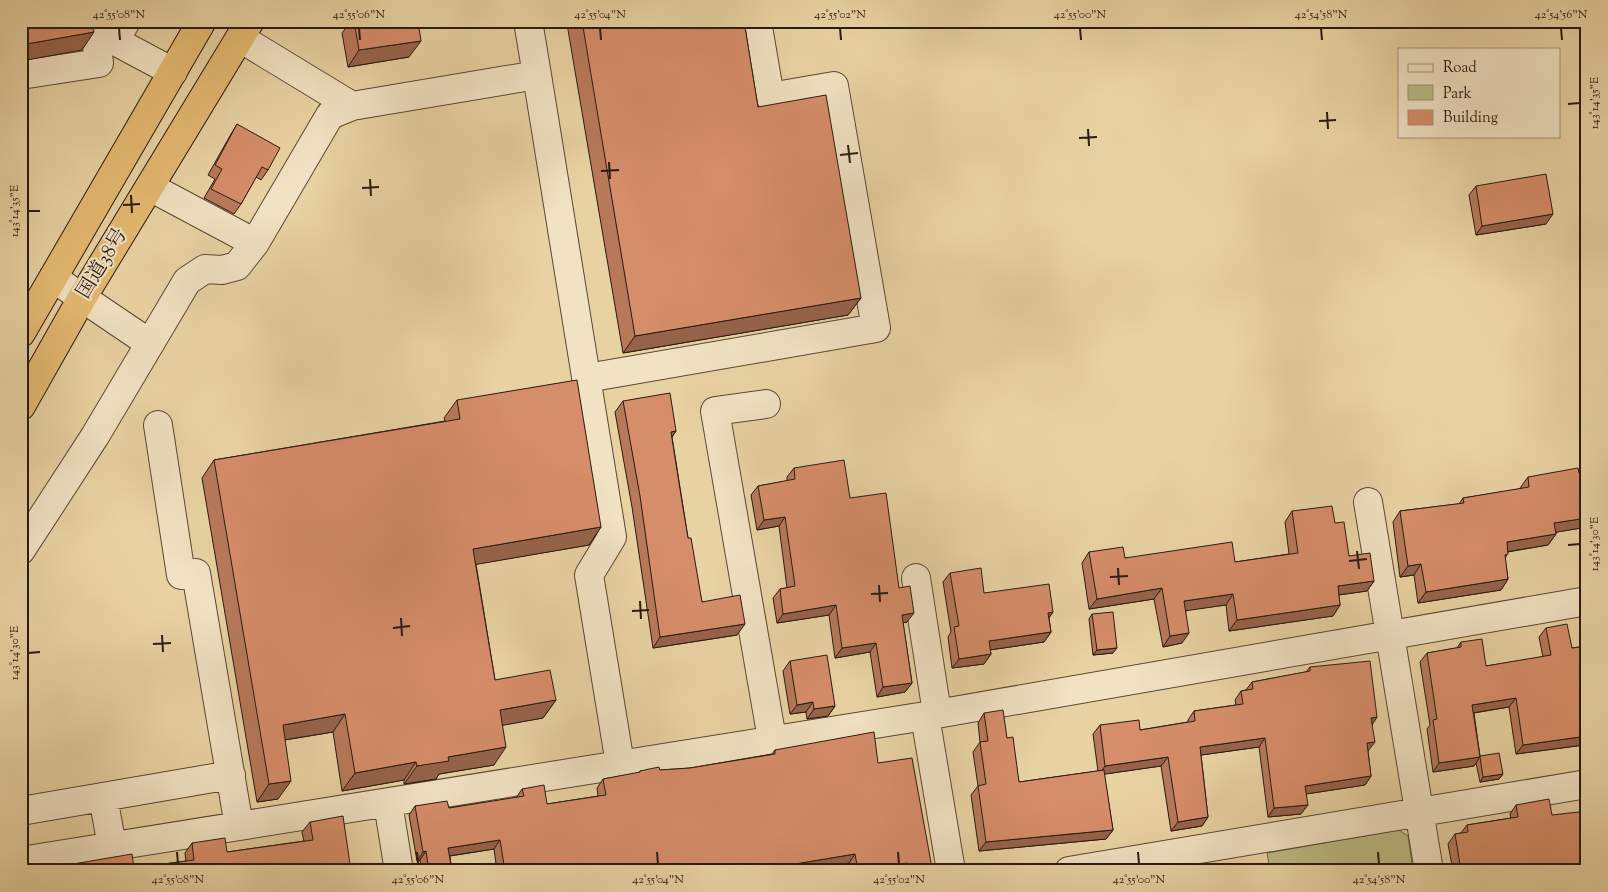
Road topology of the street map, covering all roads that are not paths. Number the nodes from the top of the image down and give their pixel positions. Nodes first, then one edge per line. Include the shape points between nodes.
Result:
1 (202, 21) edge
2 (528, 21) edge
3 (757, 21) edge
4 (245, 30) edge
5 (108, 32) edge
6 (173, 72) junction
7 (21, 75) edge
8 (537, 75) junction
9 (352, 106) junction
10 (150, 187) junction
11 (255, 243) junction
12 (53, 278) junction
13 (82, 298) junction
14 (21, 333) edge
15 (149, 343) junction
16 (587, 378) junction
17 (766, 404) dead end
18 (21, 406) edge
19 (158, 425) dead end
20 (1368, 502) dead end
21 (24, 540) edge
22 (916, 578) dead end
23 (1587, 601) edge
24 (1389, 637) junction
25 (931, 714) junction
26 (772, 739) junction
27 (620, 764) junction
28 (231, 775) junction
29 (1587, 784) edge
30 (103, 796) junction
31 (388, 803) junction
32 (21, 810) edge
33 (1419, 812) junction
34 (239, 826) junction
35 (112, 846) junction
36 (21, 861) edge
37 (399, 871) edge
38 (950, 871) edge
39 (1069, 871) edge
40 (1430, 871) edge

1 - 6 highway, 国道38号
2 - 8 street
3 - 16 street via 770,97 834,86 876,328
4 - 9 street
4 - 10 highway, 国道38号
5 - 6 street
5 - 7 street via 100,63
6 - 12 highway, 国道38号
8 - 9 street
8 - 16 street
9 - 11 street via 330,115
10 - 11 street
10 - 13 highway, 国道38号
11 - 15 street via 237,266 222,270 205,269 187,281
12 - 13 street
12 - 14 highway, 国道38号
13 - 15 street
13 - 18 highway, 国道38号
15 - 21 street via 95,436
16 - 27 street via 612,537 589,575
17 - 26 street via 715,411
19 - 28 street via 181,576 196,573
20 - 24 street
22 - 25 street
23 - 24 street
24 - 25 street
24 - 33 street
25 - 26 street
25 - 38 street
26 - 27 street
27 - 31 street
28 - 30 street
28 - 34 street
29 - 33 street
30 - 32 street
30 - 35 street
31 - 34 street
31 - 37 street
33 - 39 street
33 - 40 street
34 - 35 street
35 - 36 street

